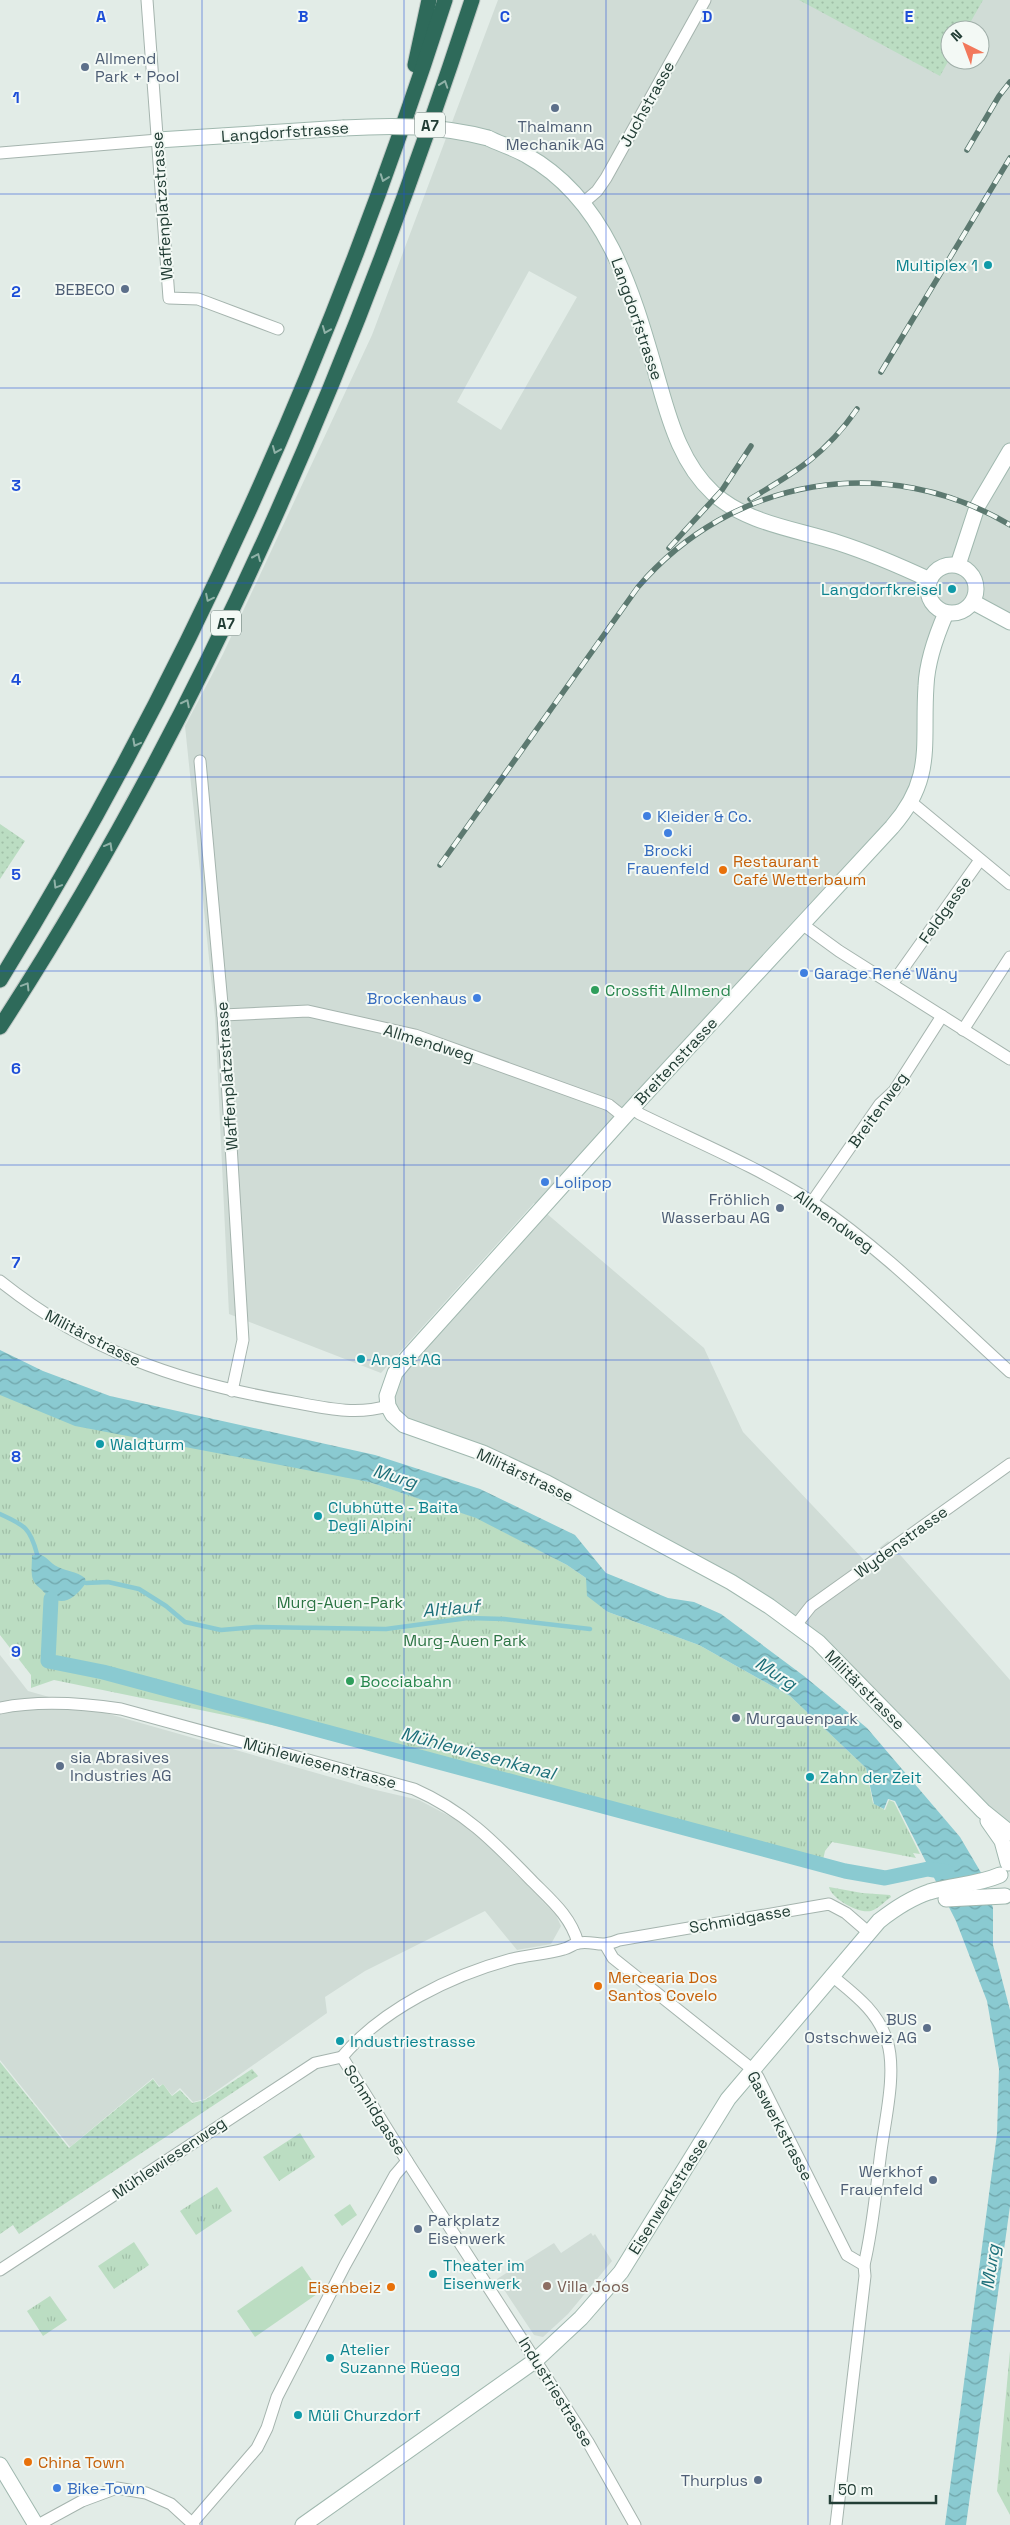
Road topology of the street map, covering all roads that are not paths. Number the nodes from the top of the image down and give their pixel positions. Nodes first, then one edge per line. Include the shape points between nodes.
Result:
1 (147, 0) edge
2 (429, 0) edge
3 (446, 0) edge
4 (472, 0) edge
5 (478, 0) edge
6 (705, 0) edge
7 (455, 53) junction
8 (400, 132) junction
9 (158, 140) junction
10 (0, 153) edge
11 (583, 203) junction
12 (278, 329) dead end
13 (1010, 451) edge
14 (958, 565) junction
15 (930, 580) junction
16 (973, 602) junction
17 (946, 612) junction
18 (1010, 622) edge
19 (200, 761) dead end
20 (911, 802) junction
21 (980, 860) junction
22 (1010, 884) edge
23 (802, 924) junction
24 (1010, 957) edge
25 (0, 980) edge
26 (892, 984) junction
27 (223, 1015) junction
28 (942, 1016) junction
29 (0, 1027) edge
30 (963, 1030) junction
31 (1010, 1059) edge
32 (628, 1113) junction
33 (812, 1202) junction
34 (0, 1280) edge
35 (1010, 1372) edge
36 (232, 1390) junction
37 (388, 1406) junction
38 (1010, 1464) edge
39 (796, 1624) junction
40 (0, 1708) edge
41 (983, 1811) junction
42 (1010, 1833) edge
43 (1003, 1870) edge
44 (930, 1897) junction
45 (1005, 1897) edge
46 (868, 1932) junction
47 (578, 1943) junction
48 (606, 1946) junction
49 (831, 1975) junction
50 (342, 2057) junction
51 (744, 2061) junction
52 (407, 2161) junction
53 (864, 2265) junction
54 (0, 2270) edge
55 (536, 2360) junction
56 (0, 2467) edge
57 (194, 2523) edge
58 (37, 2525) edge
59 (303, 2525) edge
60 (635, 2525) edge
61 (836, 2525) edge

1 - 9 street, Waffenplatzstrasse
2 - 8 highway, A7
3 - 8 highway, A7
4 - 7 highway, A7
5 - 7 highway, A7
6 - 11 street, Juchstrasse via 606,178
29 -> 7 highway, A7 via 137,796 240,593 361,313
8 -> 25 highway, A7 via 296,405 214,589 150,719 79,849
9 - 10 street
9 - 11 street, Langdorfstrasse, bridge via 395,125 432,127 488,138 526,155 562,181
9 - 12 street, Waffenplatzstrasse via 169,298 198,299
11 - 15 street, Langdorfstrasse via 615,253 638,313 677,440 695,474 714,494 741,512 862,551
13 - 14 street via 976,507
14 - 15 street via 938,569
14 - 16 street via 975,579
15 - 17 street via 932,603
16 - 17 street via 958,613
16 - 18 street
17 - 20 street, Breitenstrasse via 928,669 924,765
19 - 27 street, Waffenplatzstrasse
20 - 21 street
20 - 23 street, Breitenstrasse
21 - 22 street
21 - 26 street, Feldgasse
23 - 26 street
23 - 32 street, Breitenstrasse
24 - 30 street
26 - 28 street
27 - 32 street, Allmendweg via 308,1012 415,1035
27 - 36 street, Waffenplatzstrasse via 243,1340
28 - 30 street
28 - 33 street, Breitenweg via 894,1091 880,1104
30 - 31 street
32 - 33 street, Allmendweg via 640,1114
32 - 37 street, Breitenstrasse via 404,1362 389,1386
33 - 35 street, Allmendweg via 904,1274
34 - 36 street, Militärstrasse via 38,1310 115,1353 191,1380
36 - 37 street, Militärstrasse via 346,1412
37 - 39 street, Militärstrasse via 404,1425 483,1454 562,1491 732,1582
38 - 39 street, Wydenstrasse via 812,1606
39 - 41 street, Militärstrasse via 861,1684
40 - 47 street, Mühlewiesenstrasse via 81,1703 121,1709 414,1789 473,1822 498,1845 569,1920
41 - 42 street, Militärstrasse
41 - 43 street, Militärstrasse via 1002,1842
43 - 44 street, Eisenwerkstrasse
43 - 45 street, Militärstrasse via 1000,1886
44 - 45 street, Eisenwerkstrasse
44 - 46 street, Eisenwerkstrasse via 905,1904 889,1913
46 - 48 street, Schmidgasse via 846,1913 828,1904 619,1940
46 - 49 street, Eisenwerkstrasse
47 - 48 street, Schmidgasse
47 - 50 street, Schmidgasse via 565,1949 504,1962 431,1990 357,2039
48 - 51 street, Gaswerkstrasse via 613,1958
49 - 51 street, Eisenwerkstrasse
49 - 53 street via 875,2015 888,2042 890,2057 885,2120
50 - 52 street, Schmidgasse
50 - 54 street, Mühlewiesenweg via 315,2062
51 - 53 street, Gaswerkstrasse via 758,2077 846,2255
51 - 55 street, Eisenwerkstrasse via 728,2099 621,2272 581,2318
52 - 55 street, Industriestrasse
52 - 57 street, Schmidgasse via 395,2175 332,2290 277,2397 257,2448
53 - 61 street
55 - 59 street, Eisenwerkstrasse
55 - 60 street, Industriestrasse
56 - 58 street
57 - 58 street via 171,2504 146,2493 117,2488 82,2501

